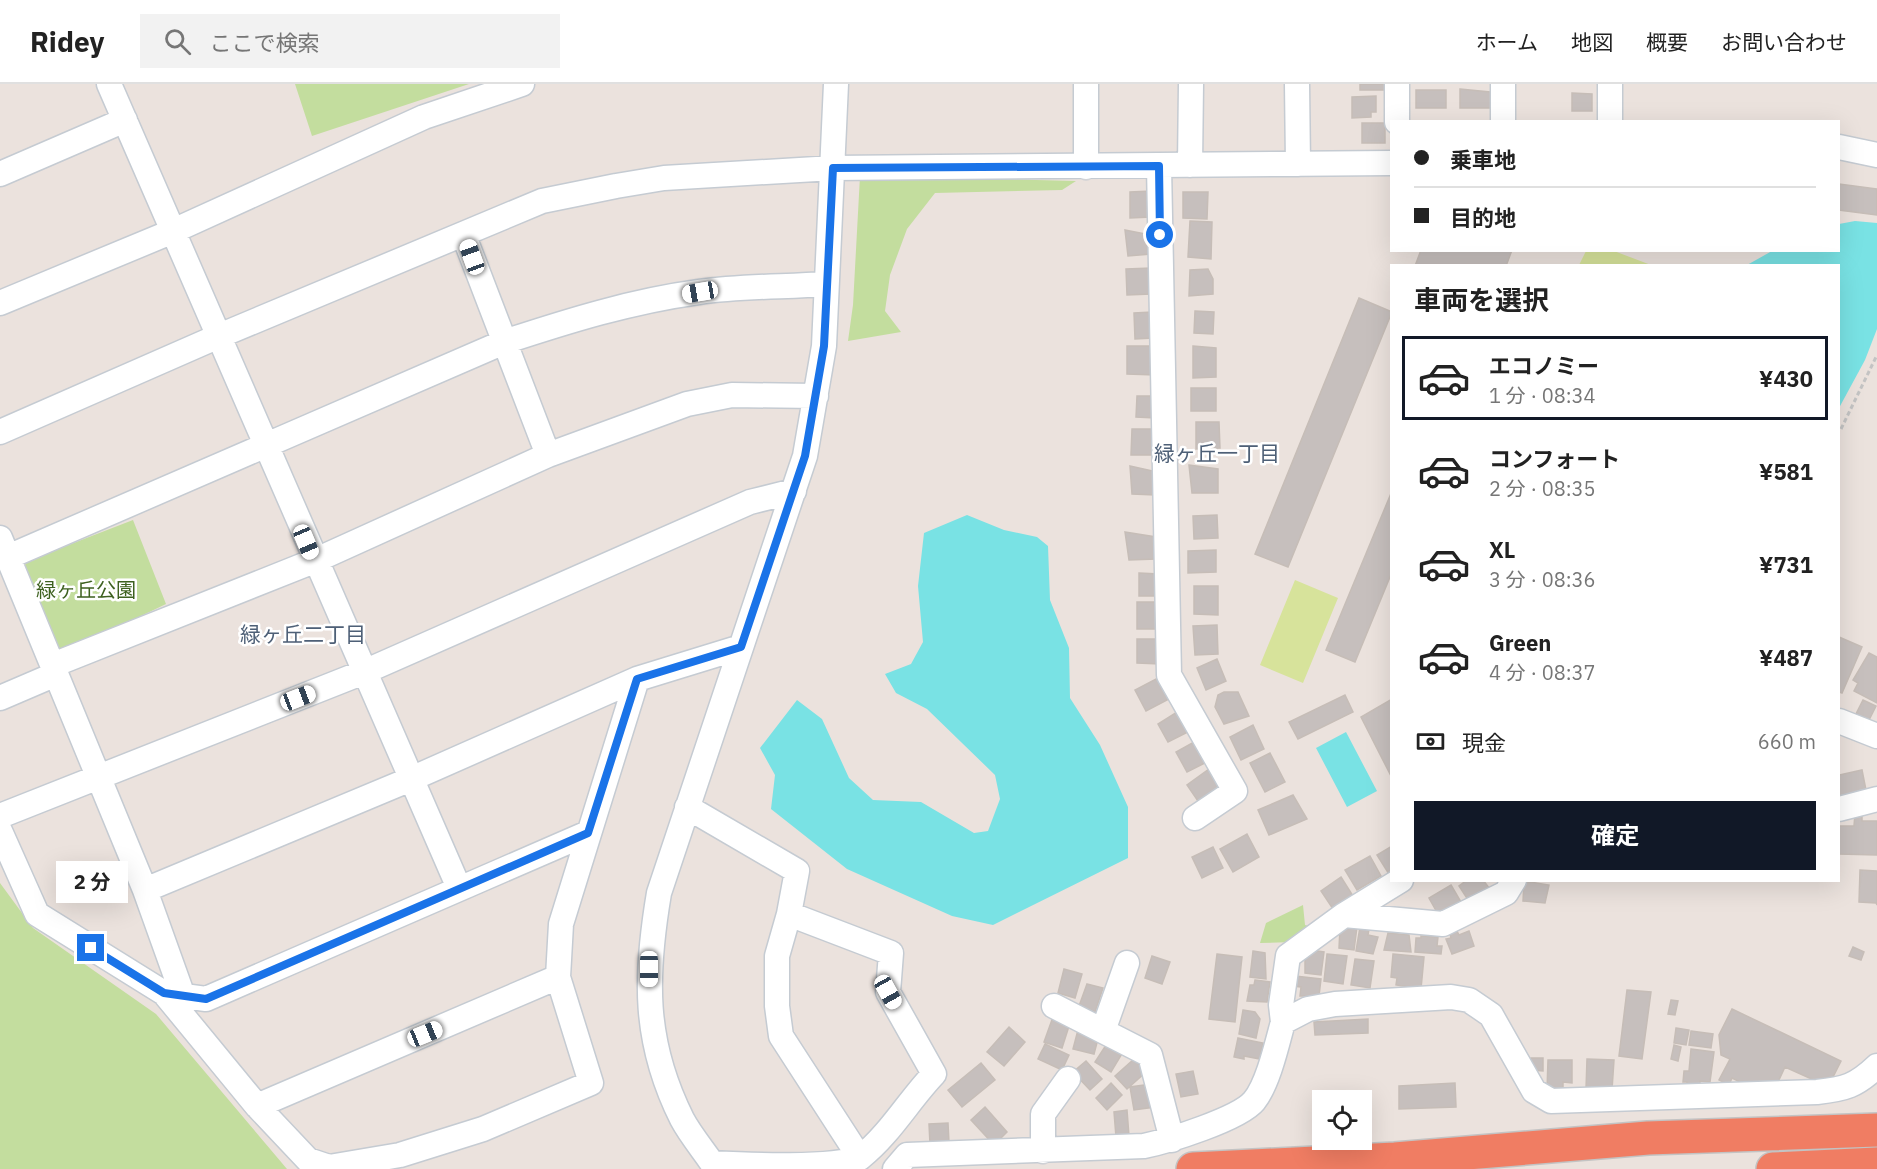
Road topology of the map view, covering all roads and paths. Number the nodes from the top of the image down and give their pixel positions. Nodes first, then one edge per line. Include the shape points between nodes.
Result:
1 (109, 84) edge
2 (522, 84) edge
3 (836, 84) edge
4 (1086, 84) edge
5 (1191, 84) edge
6 (1297, 84) edge
7 (1397, 84) edge
8 (1503, 84) edge
9 (1610, 84) edge
10 (125, 120) junction
11 (1397, 120) edge
12 (1503, 120) edge
13 (1611, 120) edge
14 (1840, 147) edge
15 (1877, 155) edge
16 (1390, 163) edge
17 (1298, 164) junction
18 (1190, 165) junction
19 (1159, 166) junction
20 (1086, 167) junction
21 (833, 168) junction
22 (0, 174) edge
23 (171, 232) junction
24 (464, 236) junction
25 (826, 284) junction
26 (0, 303) edge
27 (219, 336) junction
28 (504, 342) junction
29 (1877, 355) edge
30 (816, 396) junction
31 (1841, 429) dead end
32 (0, 432) edge
33 (266, 447) junction
34 (548, 455) junction
35 (794, 491) junction
36 (5, 557) edge
37 (314, 561) junction
38 (741, 647) junction
39 (55, 670) junction
40 (364, 672) junction
41 (637, 679) junction
42 (0, 698) edge
43 (1840, 721) edge
44 (1877, 736) edge
45 (98, 776) junction
46 (411, 779) junction
47 (1877, 799) edge
48 (687, 807) junction
49 (1840, 809) edge
50 (0, 816) edge
51 (1195, 818) dead end
52 (0, 831) edge
53 (588, 833) junction
54 (1398, 882) edge
55 (1513, 882) edge
56 (459, 888) junction
57 (145, 890) junction
58 (789, 914) junction
59 (1344, 915) junction
60 (1127, 963) dead end
61 (558, 977) junction
62 (174, 994) junction
63 (1054, 1006) dead end
64 (1283, 1022) junction
65 (1103, 1031) junction
66 (1877, 1066) edge
67 (1068, 1079) dead end
68 (257, 1106) junction
69 (1877, 1130) edge
70 (1172, 1140) junction
71 (1043, 1151) junction
72 (860, 1158) junction
73 (1877, 1164) edge
74 (714, 1166) edge
75 (895, 1169) edge
76 (1193, 1169) edge
77 (1773, 1169) edge

1 - 10 street
2 - 23 street via 424,117
3 - 21 street
4 - 20 street
5 - 18 street
6 - 17 street
7 - 11 street
8 - 12 street
9 - 13 street
10 - 22 street
10 - 23 street
14 - 15 street
16 - 17 street
17 - 18 street
18 - 19 street
19 - 20 street
19 - 51 street via 1169,675 1235,790
20 - 21 street
21 - 24 street via 664,178 616,186 542,201
21 - 25 street
23 - 26 street
23 - 27 street
24 - 27 street
24 - 28 street
25 - 28 street via 700,292 639,302
25 - 30 street via 824,346
27 - 32 street
27 - 33 street
28 - 33 street
28 - 34 street
29 - 31 path
30 - 34 street via 732,395 687,404
30 - 35 street
33 - 36 street
33 - 37 street
34 - 37 street
35 - 38 street
35 - 40 street via 750,502
36 - 39 street
37 - 39 street
37 - 40 street
38 - 41 street
38 - 48 street
39 - 42 street
39 - 45 street
40 - 45 street
40 - 46 street
41 - 46 street
41 - 53 street
43 - 44 street
45 - 50 street
45 - 57 street
46 - 56 street
46 - 57 street
47 - 49 street
48 - 58 street via 797,872
48 - 74 street via 658,893 649,951 648,1005 659,1058 682,1119
52 - 62 street via 37,914
53 - 56 street
53 - 61 street via 561,924
54 - 59 street
55 - 59 street via 1506,893 1443,924
56 - 62 street via 206,999
57 - 62 street
58 - 72 street via 777,956 781,1036
58 - 72 street via 891,953 888,992 934,1074
59 - 64 street via 1288,956 1281,1005
60 - 65 street
61 - 68 street
61 - 68 street via 591,1083 458,1137 400,1155 328,1167 308,1161
62 - 68 street
63 - 65 street
64 - 66 street via 1308,1010 1335,1004 1451,997 1469,1000 1491,1015 1534,1091 1551,1101 1817,1092 1860,1082
64 - 70 street via 1262,1088 1253,1103
65 - 70 street via 1150,1054
67 - 71 street via 1043,1114
69 - 76 highway via 1648,1138 1395,1159
70 - 71 street via 1144,1146
71 - 75 street via 908,1155
72 - 74 street via 834,1169
73 - 77 highway

